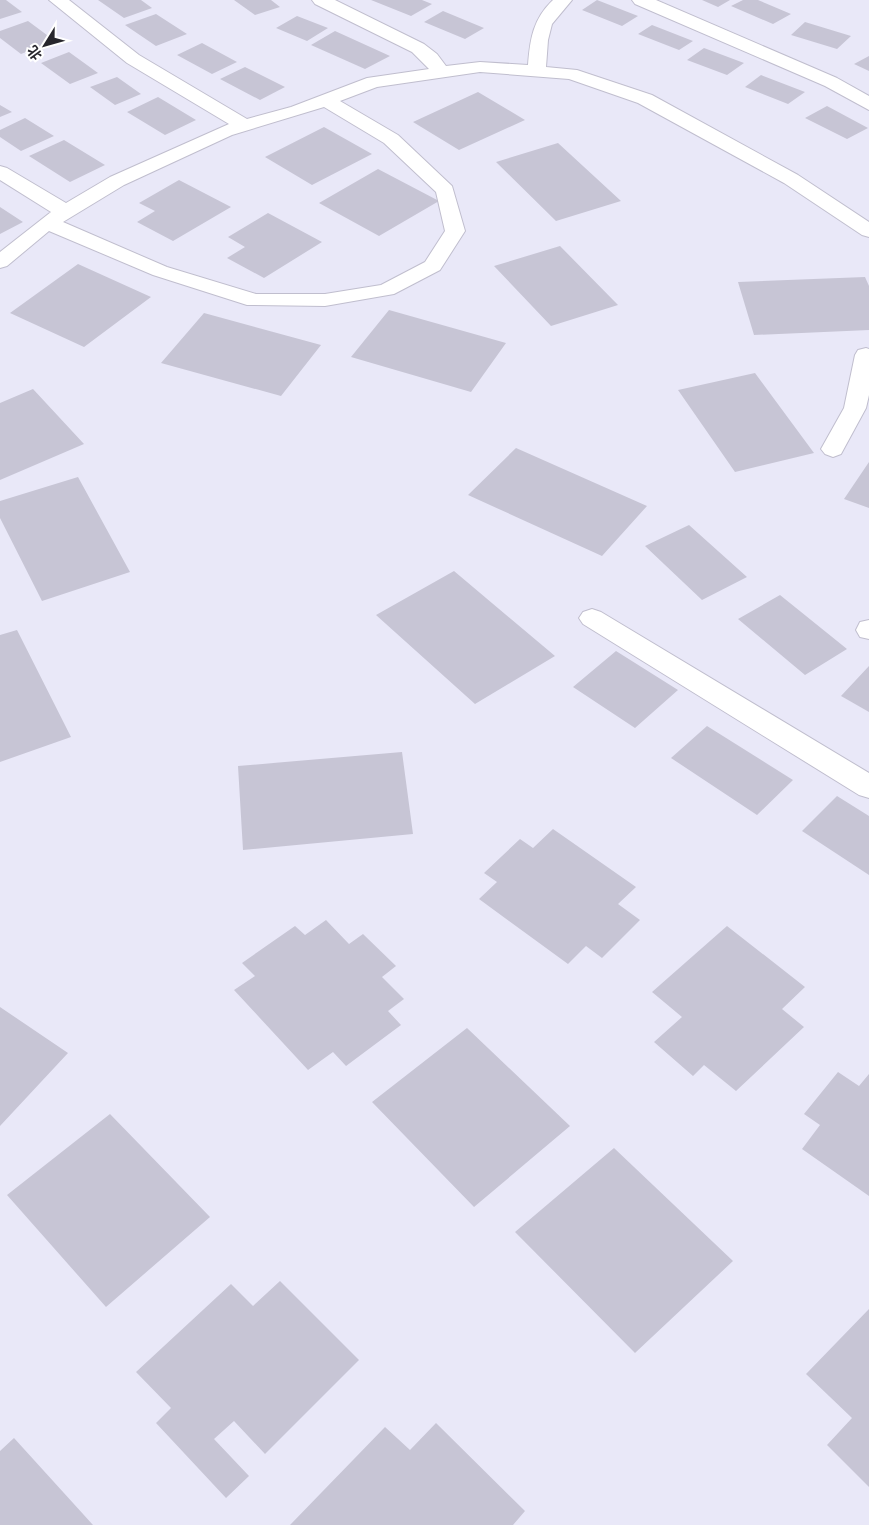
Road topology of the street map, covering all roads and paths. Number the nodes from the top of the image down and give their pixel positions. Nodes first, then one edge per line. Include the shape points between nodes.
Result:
1 (58, 0) edge
2 (321, 0) edge
3 (563, 0) edge
4 (641, 0) edge
5 (538, 71) junction
6 (441, 72) junction
7 (325, 100) junction
8 (869, 104) edge
9 (245, 126) junction
10 (0, 172) edge
11 (66, 212) junction
12 (47, 223) junction
13 (869, 231) edge
14 (0, 262) edge
15 (866, 355) dead end
16 (862, 411) edge
17 (833, 449) dead end
18 (592, 618) dead end
19 (869, 787) edge

1 - 9 street via 133,59
2 - 6 street via 418,48
3 - 5 street via 547,14 540,31
4 - 8 street via 831,82
5 - 6 street via 480,67
5 - 13 street via 571,74 646,99 791,179
6 - 7 street via 373,82
7 - 9 street
7 - 12 street via 391,139 445,190 455,231 433,266 387,290 326,300 255,300 160,271
9 - 11 street via 226,131 117,181
10 - 11 street
11 - 12 street
12 - 14 street
15 - 16 street
16 - 17 street
18 - 19 street

